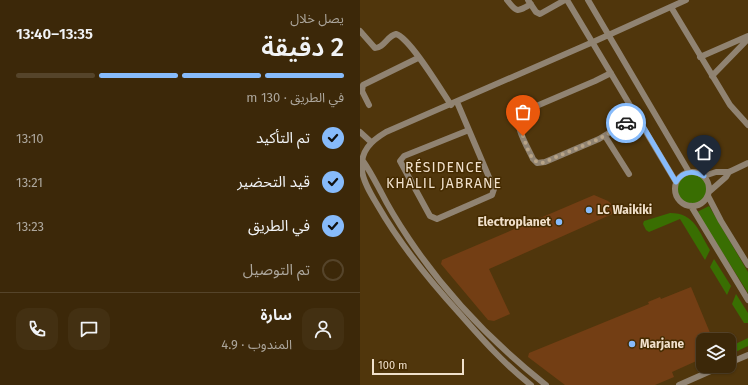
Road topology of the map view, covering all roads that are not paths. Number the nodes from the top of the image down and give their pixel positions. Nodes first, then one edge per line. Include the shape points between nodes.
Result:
1 (507, 0) edge
2 (566, 0) edge
3 (588, 0) edge
4 (686, 0) edge
5 (530, 2) edge
6 (671, 7) junction
7 (360, 31) edge
8 (610, 34) junction
9 (748, 36) edge
10 (748, 39) edge
11 (593, 42) junction
12 (700, 57) junction
13 (418, 58) junction
14 (611, 73) junction
15 (712, 76) junction
16 (454, 103) junction
17 (369, 105) dead end
18 (637, 116) junction
19 (748, 125) edge
20 (469, 130) junction
21 (360, 132) edge
22 (605, 136) junction
23 (370, 142) junction
24 (362, 161) junction
25 (748, 163) edge
26 (689, 172) junction
27 (729, 172) junction
28 (629, 174) dead end
29 (704, 176) junction
30 (676, 182) junction
31 (709, 193) junction
32 (691, 206) junction
33 (748, 265) edge
34 (748, 300) edge
35 (748, 355) edge
36 (736, 360) edge
37 (706, 373) edge
38 (531, 385) edge
39 (546, 385) edge
40 (679, 385) edge

1 - 5 street via 517,10 522,10
2 - 5 street via 540,14
2 - 11 street
3 - 8 street
4 - 6 street
6 - 8 street
6 - 12 street
7 - 13 street via 375,48 380,48 391,35 398,34
8 - 11 street
8 - 26 street
9 - 12 street
10 - 15 street
11 - 14 street
11 - 16 street
12 - 15 street
13 - 16 street
13 - 17 street via 363,85 362,91
14 - 18 street
14 - 22 street via 522,111 517,120 533,160 540,163
15 - 19 street via 730,105
16 - 20 street
16 - 23 street via 386,132
18 - 22 street
18 - 30 street
20 - 20 street via 494,192 437,219 433,218 400,161 404,156
21 - 23 street
22 - 28 street
23 - 24 street
24 - 38 street via 362,171 373,197 411,256 480,338
24 - 39 street via 369,169 395,218 441,280 506,352
25 - 27 street
26 - 29 street via 697,172
26 - 30 street via 679,177
27 - 29 street via 716,172
27 - 31 street
29 - 31 street
30 - 32 street via 676,196 680,202
31 - 32 street via 704,202 698,206
31 - 33 street via 721,221
32 - 34 street
35 - 36 street
37 - 40 street

